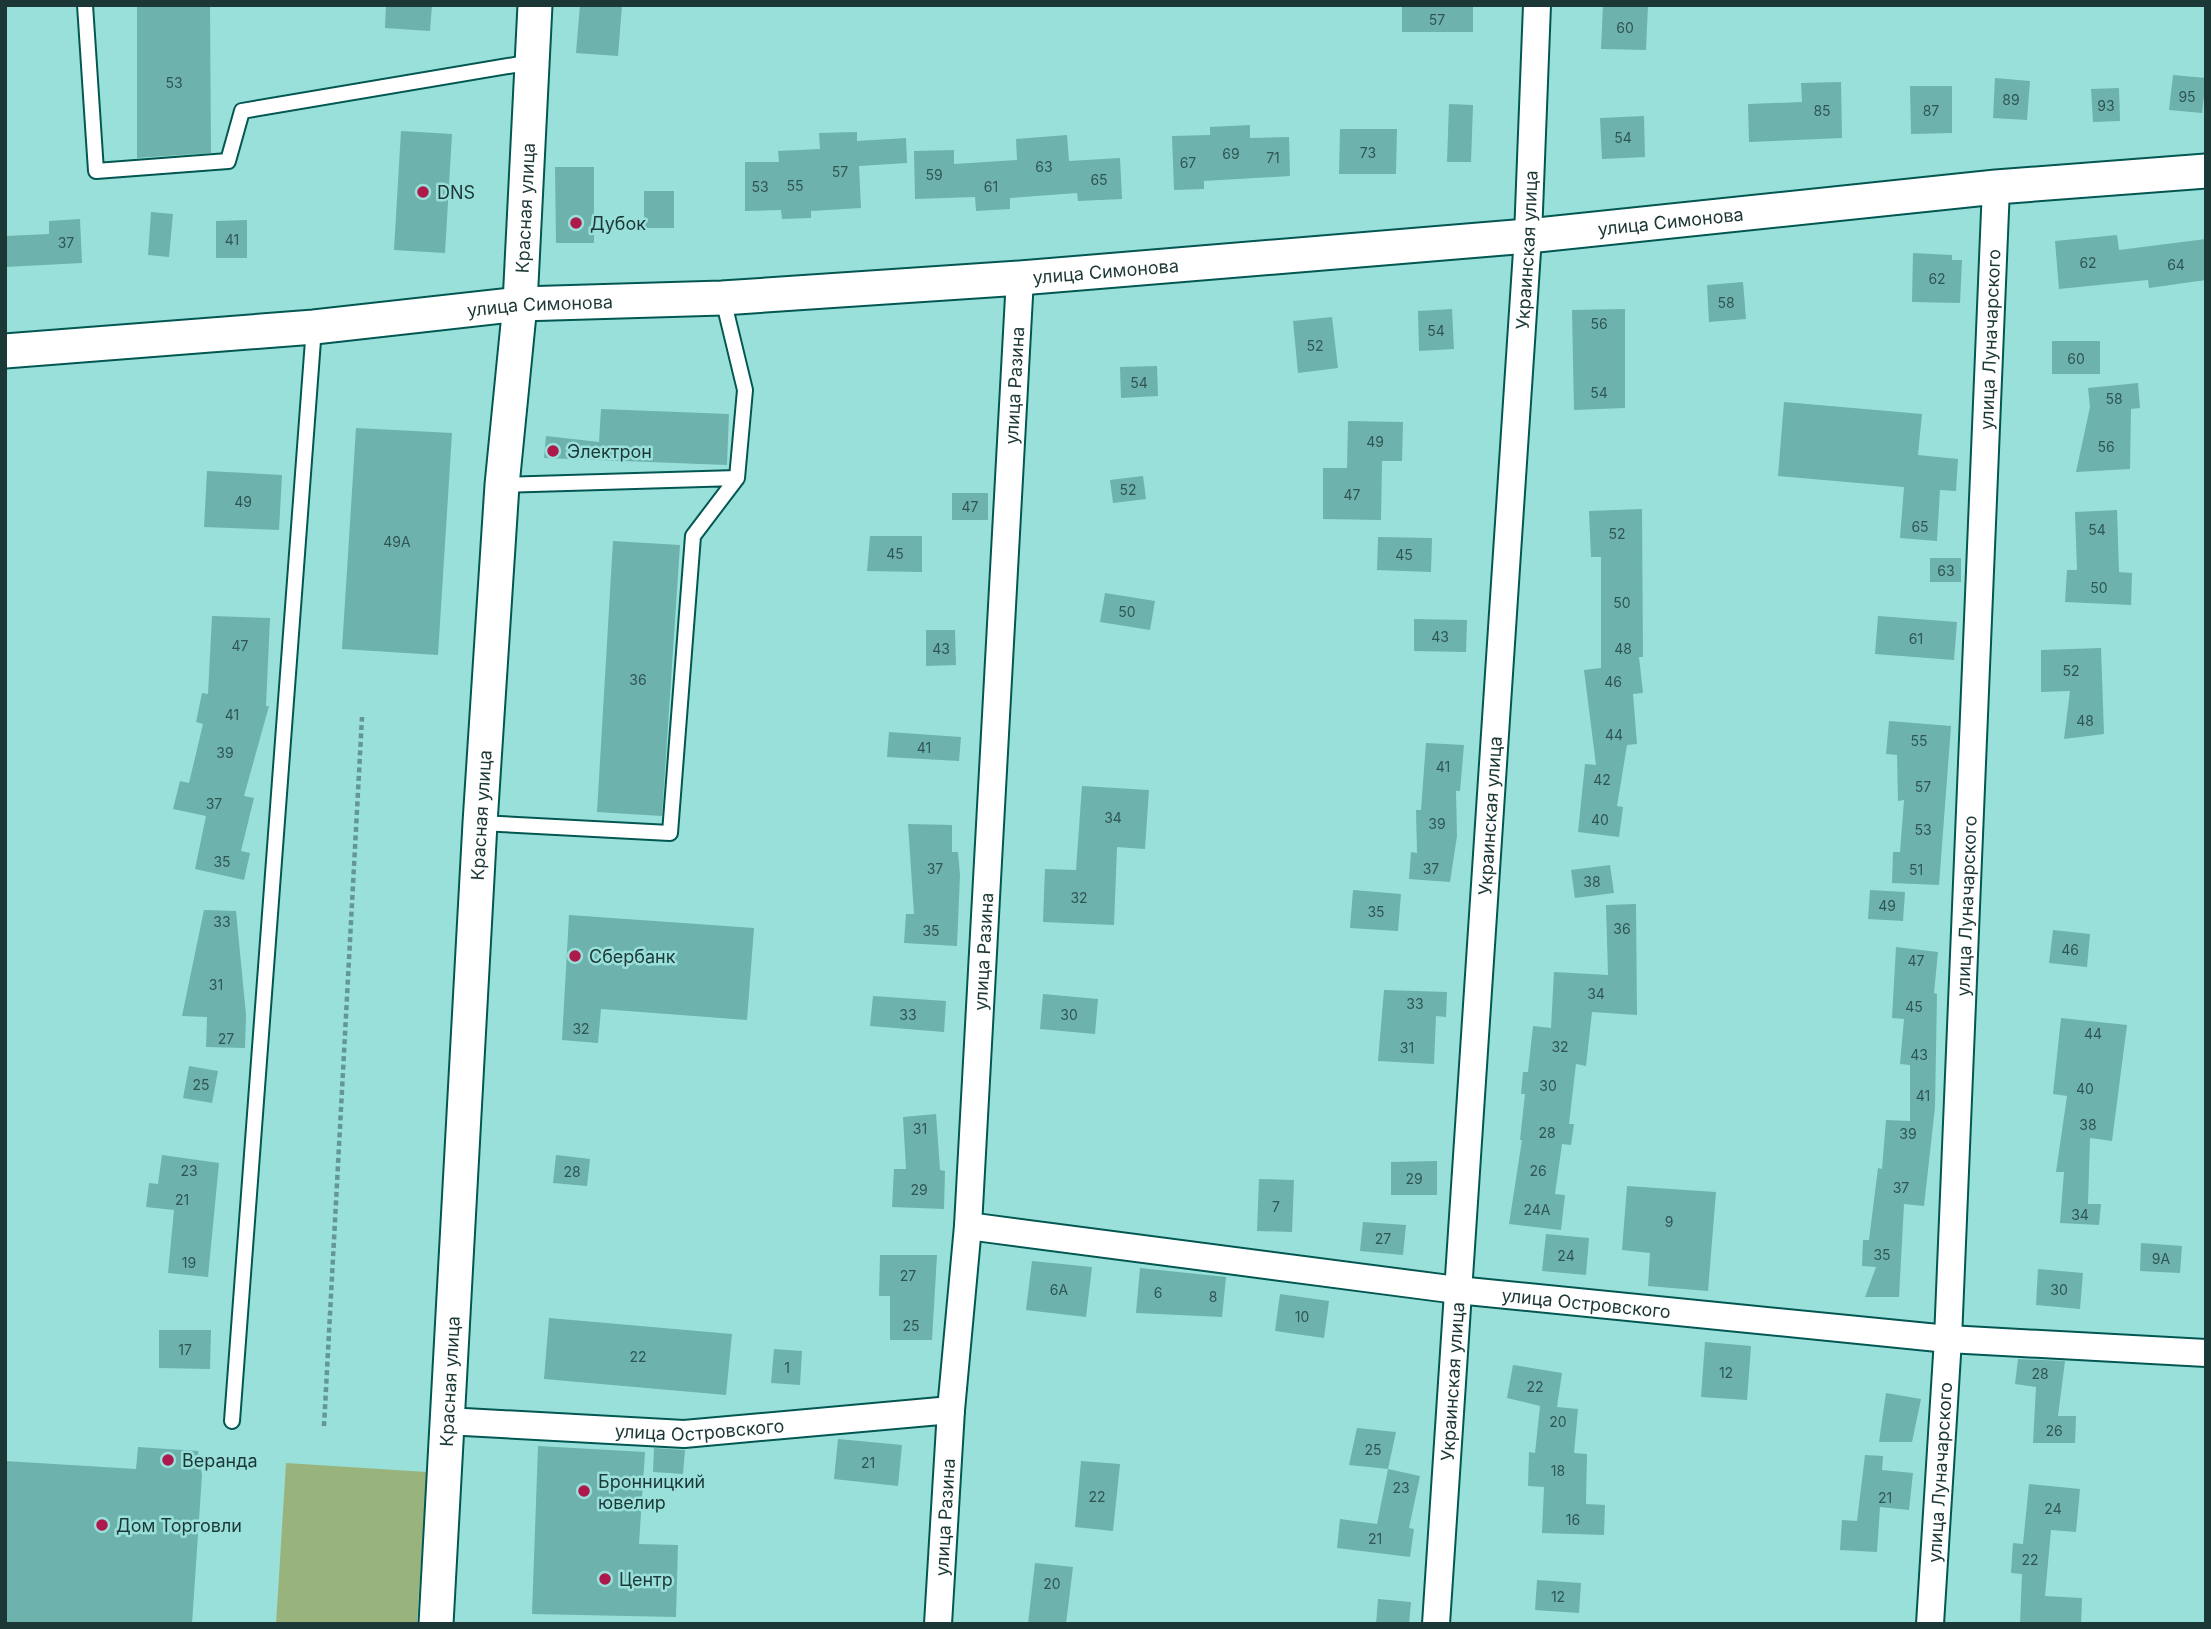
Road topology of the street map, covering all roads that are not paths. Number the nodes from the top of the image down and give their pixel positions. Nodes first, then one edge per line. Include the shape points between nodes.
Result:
1 (85, 5) edge
2 (535, 5) edge
3 (1537, 5) edge
4 (532, 62) junction
5 (2206, 171) edge
6 (1996, 187) junction
7 (1528, 236) junction
8 (1020, 278) junction
9 (722, 298) junction
10 (520, 304) junction
11 (314, 327) junction
12 (5, 351) edge
13 (737, 478) junction
14 (502, 485) junction
15 (480, 823) junction
16 (968, 1226) junction
17 (1457, 1290) junction
18 (1948, 1339) junction
19 (2206, 1353) edge
20 (951, 1410) junction
21 (233, 1421) dead end
22 (446, 1421) junction
23 (436, 1624) edge
24 (937, 1624) edge
25 (1436, 1624) edge
26 (1930, 1624) edge

1 - 4 lane via 96,171 228,161 242,111
2 - 4 street, Красная улица
3 - 7 street, Украинская улица
4 - 10 street, Красная улица
5 - 6 street, улица Симонова
6 - 7 street, улица Симонова
6 - 18 street, улица Луначарского
7 - 8 street, улица Симонова
7 - 17 street, Украинская улица
8 - 9 street, улица Симонова
8 - 16 street, улица Разина
9 - 10 street, улица Симонова
9 - 13 lane via 745,390
10 - 11 street, улица Симонова
10 - 14 street, Красная улица
11 - 12 street, улица Симонова
11 - 21 lane
13 - 14 lane
13 - 15 lane via 693,536 670,833
14 - 15 street, Красная улица
15 - 22 street, Красная улица
16 - 17 street, улица Островского
16 - 20 street, улица Разина
17 - 18 street, улица Островского
17 - 25 street, Украинская улица
18 - 19 street, улица Островского
18 - 26 street, улица Луначарского
20 - 22 street, улица Островского via 684,1434
20 - 24 street, улица Разина
22 - 23 street, Красная улица

